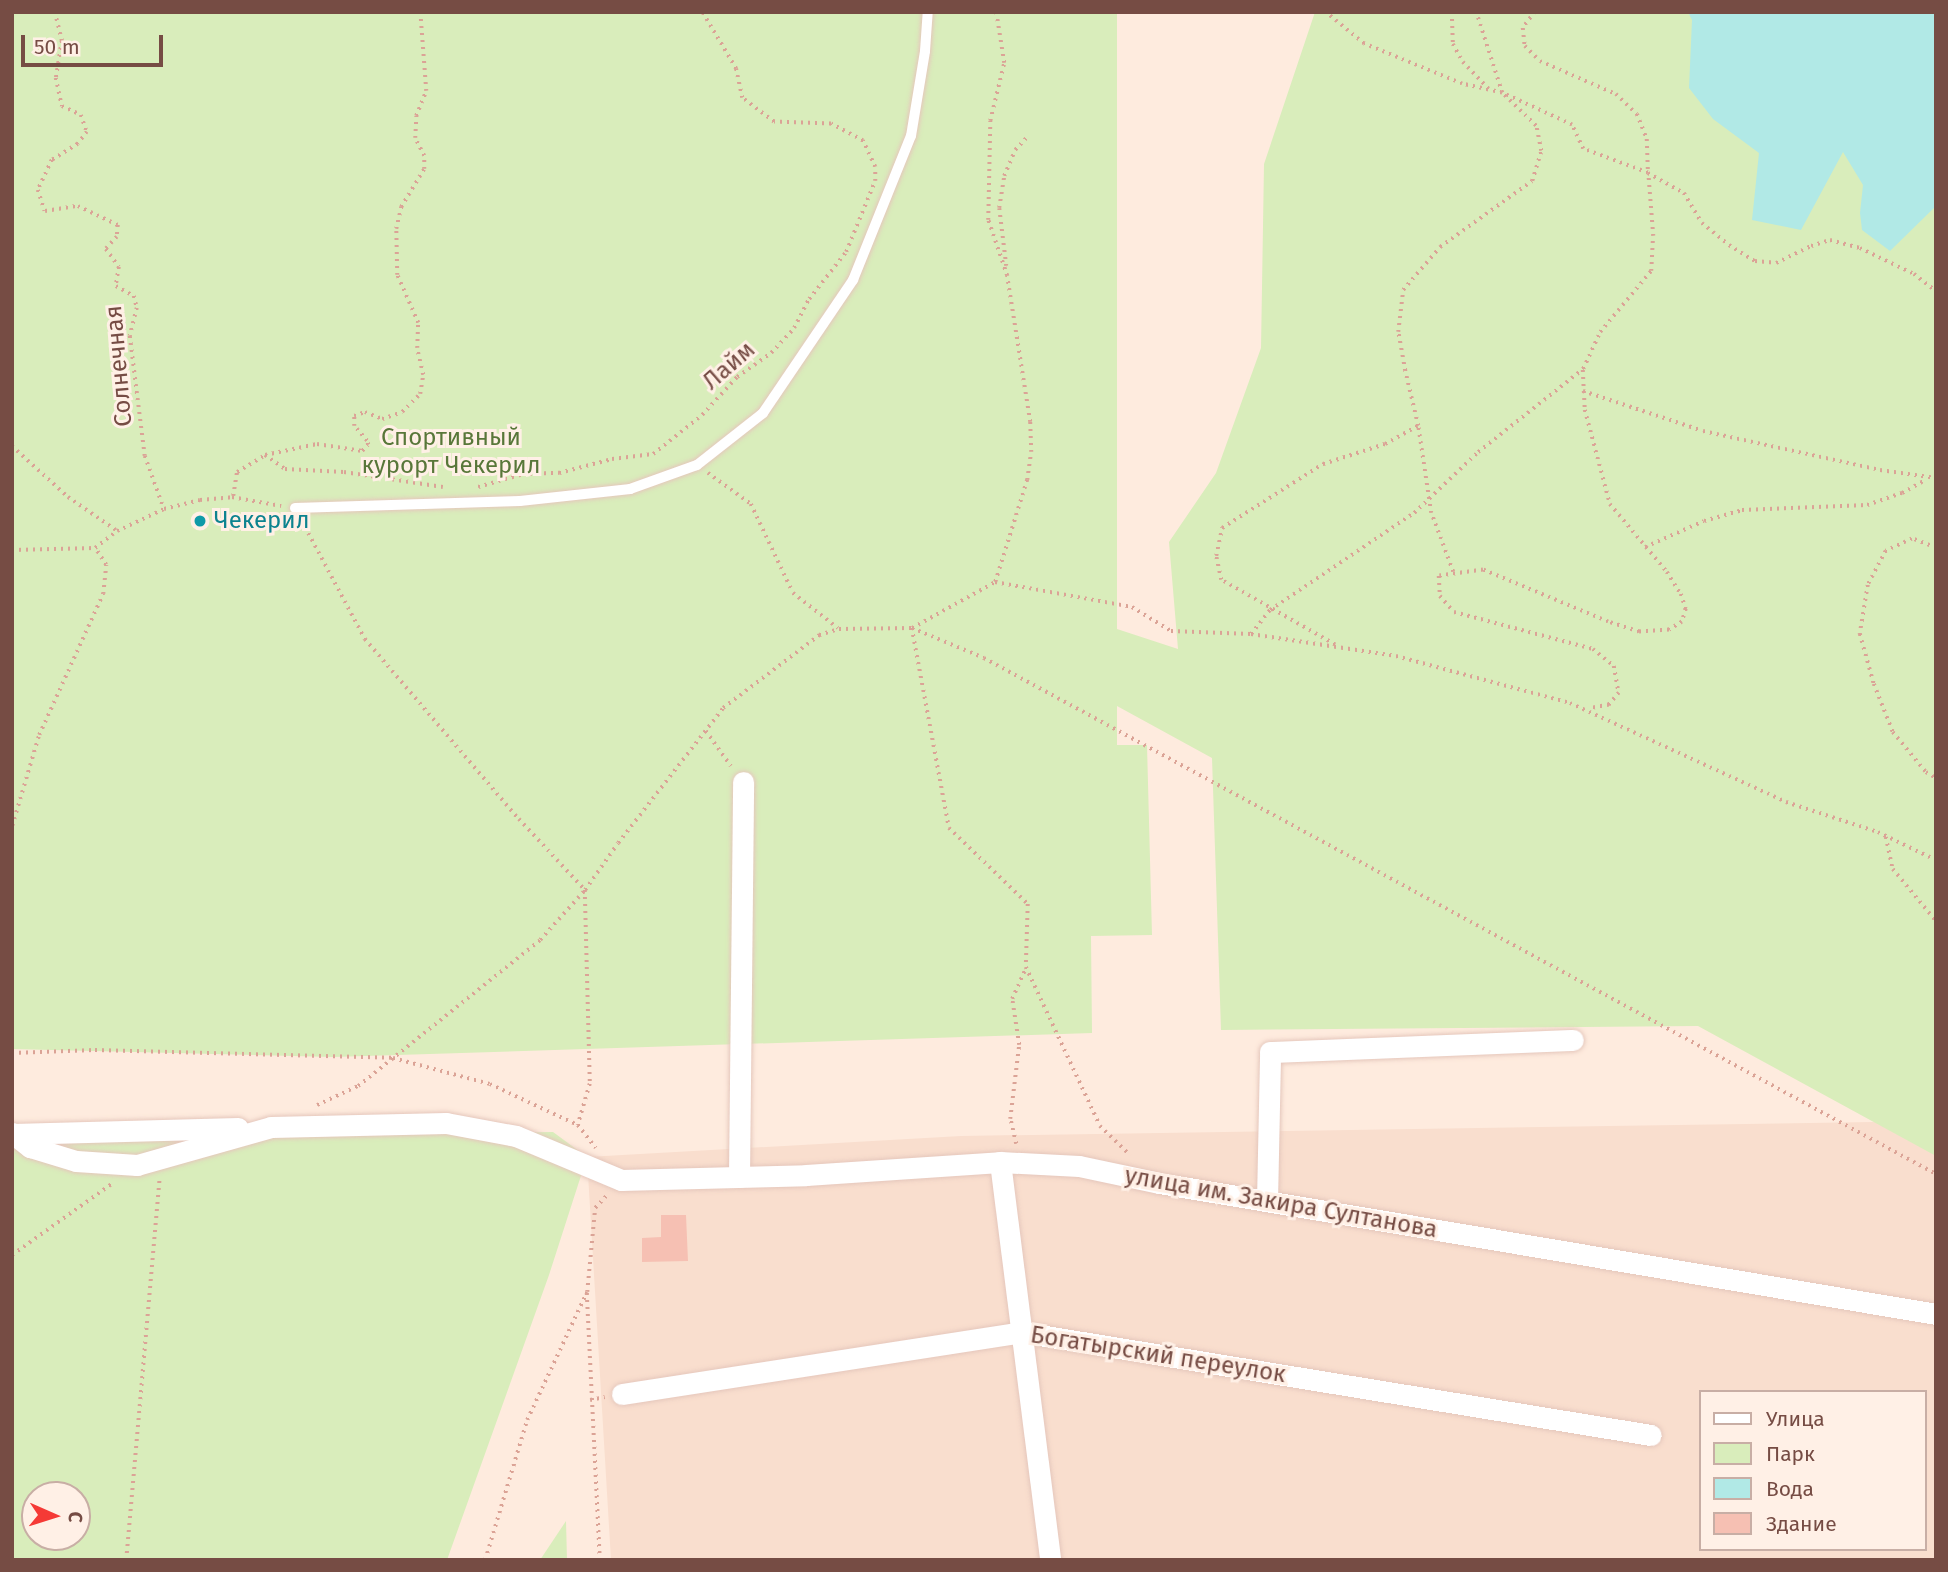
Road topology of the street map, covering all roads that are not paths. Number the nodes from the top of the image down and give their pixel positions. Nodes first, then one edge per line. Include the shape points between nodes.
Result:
1 (928, 12) edge
2 (295, 508) road end
3 (743, 782) road end
4 (1573, 1040) dead end
5 (271, 1128) junction
6 (13, 1134) edge
7 (1010, 1163) junction
8 (739, 1177) junction
9 (1267, 1201) junction
10 (1936, 1314) edge
11 (1021, 1332) junction
12 (622, 1394) dead end
13 (1651, 1435) dead end
14 (1050, 1560) edge

1 - 2 lane via 911,136 853,280 763,413 697,466 630,489 520,501
3 - 8 street
4 - 9 street via 1270,1052
5 - 6 street
5 - 6 street via 147,1162 76,1161 30,1147
5 - 8 street, улица им. Закира Султанова via 446,1123 516,1136 621,1180
7 - 8 street, улица им. Закира Султанова
7 - 9 street, улица им. Закира Султанова via 1079,1166
7 - 11 street
9 - 10 street, улица им. Закира Султанова
11 - 12 street, Богатырский переулок
11 - 13 street, Богатырский переулок
11 - 14 street

